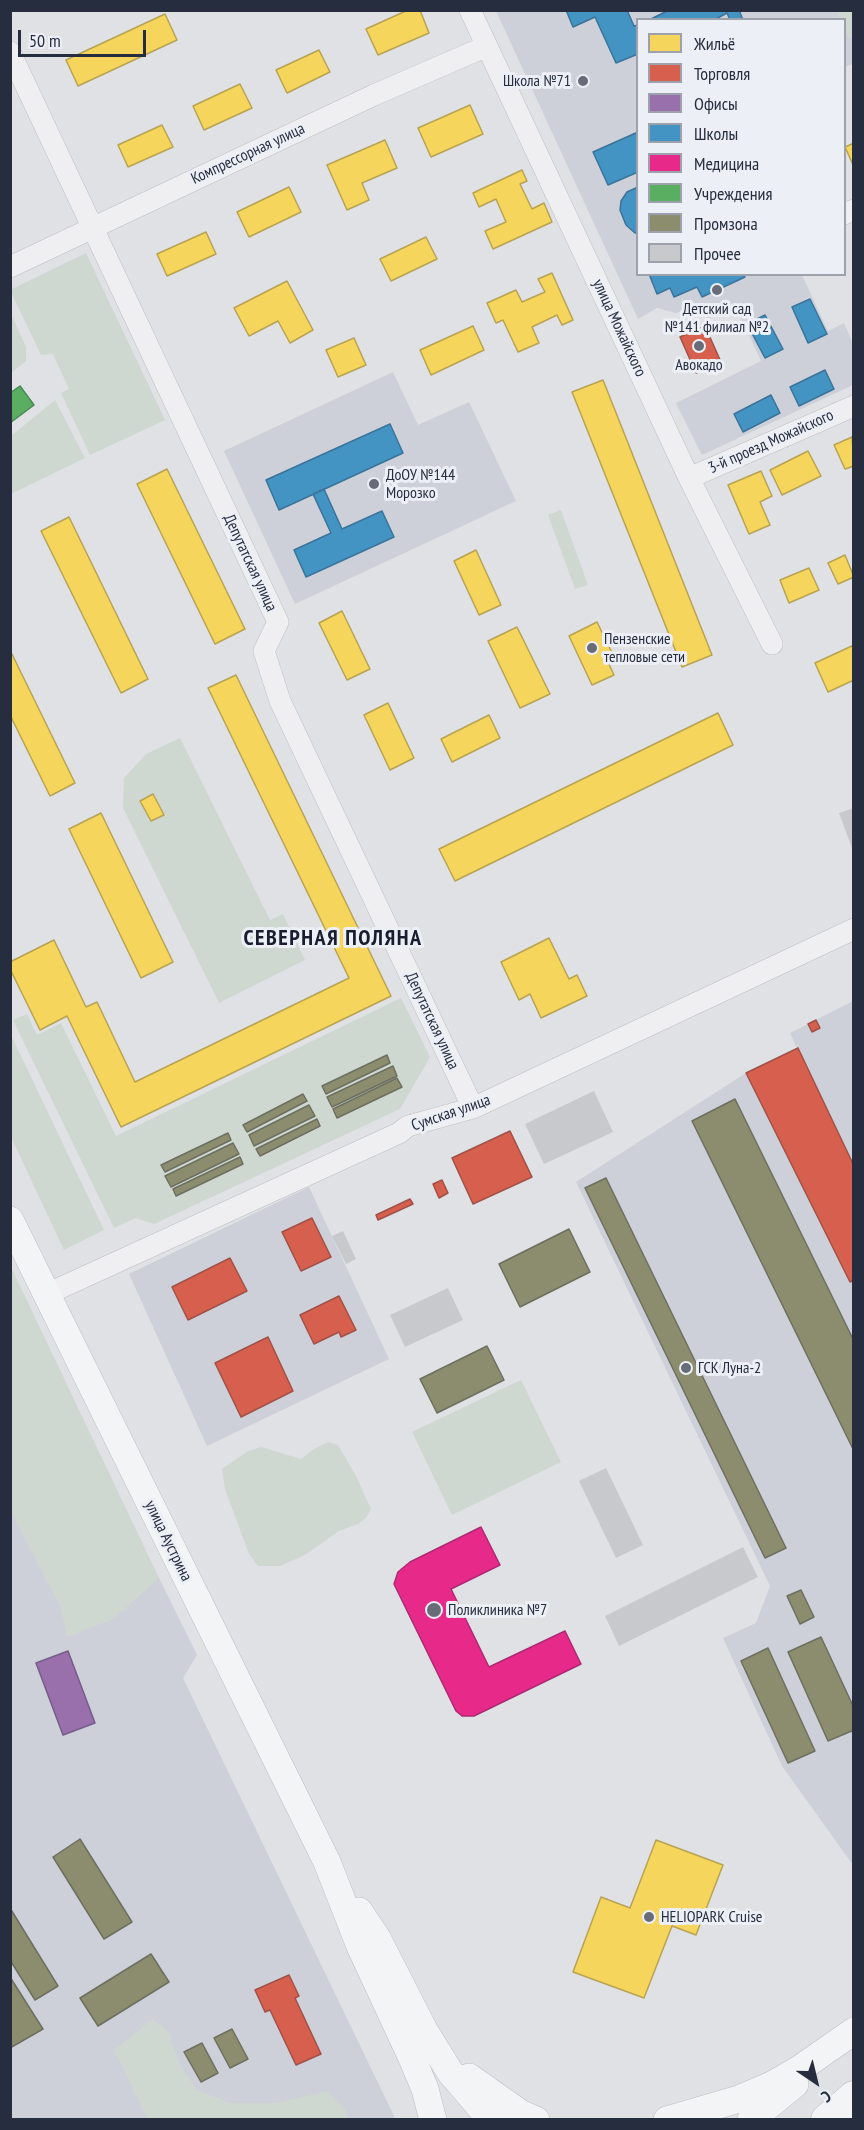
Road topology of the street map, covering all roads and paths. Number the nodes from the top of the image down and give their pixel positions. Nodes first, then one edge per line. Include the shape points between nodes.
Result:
1 (470, 10) edge
2 (487, 46) junction
3 (10, 52) edge
4 (93, 228) junction
5 (10, 267) edge
6 (854, 406) edge
7 (689, 478) junction
8 (772, 644) dead end
9 (854, 929) edge
10 (473, 1108) junction
11 (10, 1220) edge
12 (47, 1294) junction
13 (327, 1862) junction
14 (381, 1991) junction
15 (412, 2008) junction
16 (854, 2031) edge
17 (854, 2036) edge
18 (854, 2097) edge
19 (415, 2120) edge
20 (433, 2120) edge
21 (491, 2120) edge
22 (536, 2120) edge
23 (668, 2120) edge
24 (751, 2120) edge
25 (826, 2120) edge

1 - 2 street, улица Можайского
2 - 4 street, Компрессорная улица via 374,94
2 - 7 street, улица Можайского
3 - 4 street, Депутатская улица
4 - 5 street, Компрессорная улица
4 - 10 street, Депутатская улица via 278,622 264,651 280,700
6 - 7 street, 3-й проезд Можайского
7 - 8 street, улица Можайского
9 - 10 street, Сумская улица
10 - 12 street, Сумская улица via 408,1126
11 - 12 main road, улица Аустрина
12 - 13 main road, улица Аустрина
13 - 14 main road
13 - 15 main road via 377,1938
14 - 19 main road
14 - 20 main road via 425,2089
15 - 21 main road via 450,2072
15 - 22 main road via 466,2075 498,2100
16 - 23 main road via 772,2085
17 - 24 main road
18 - 25 highway

